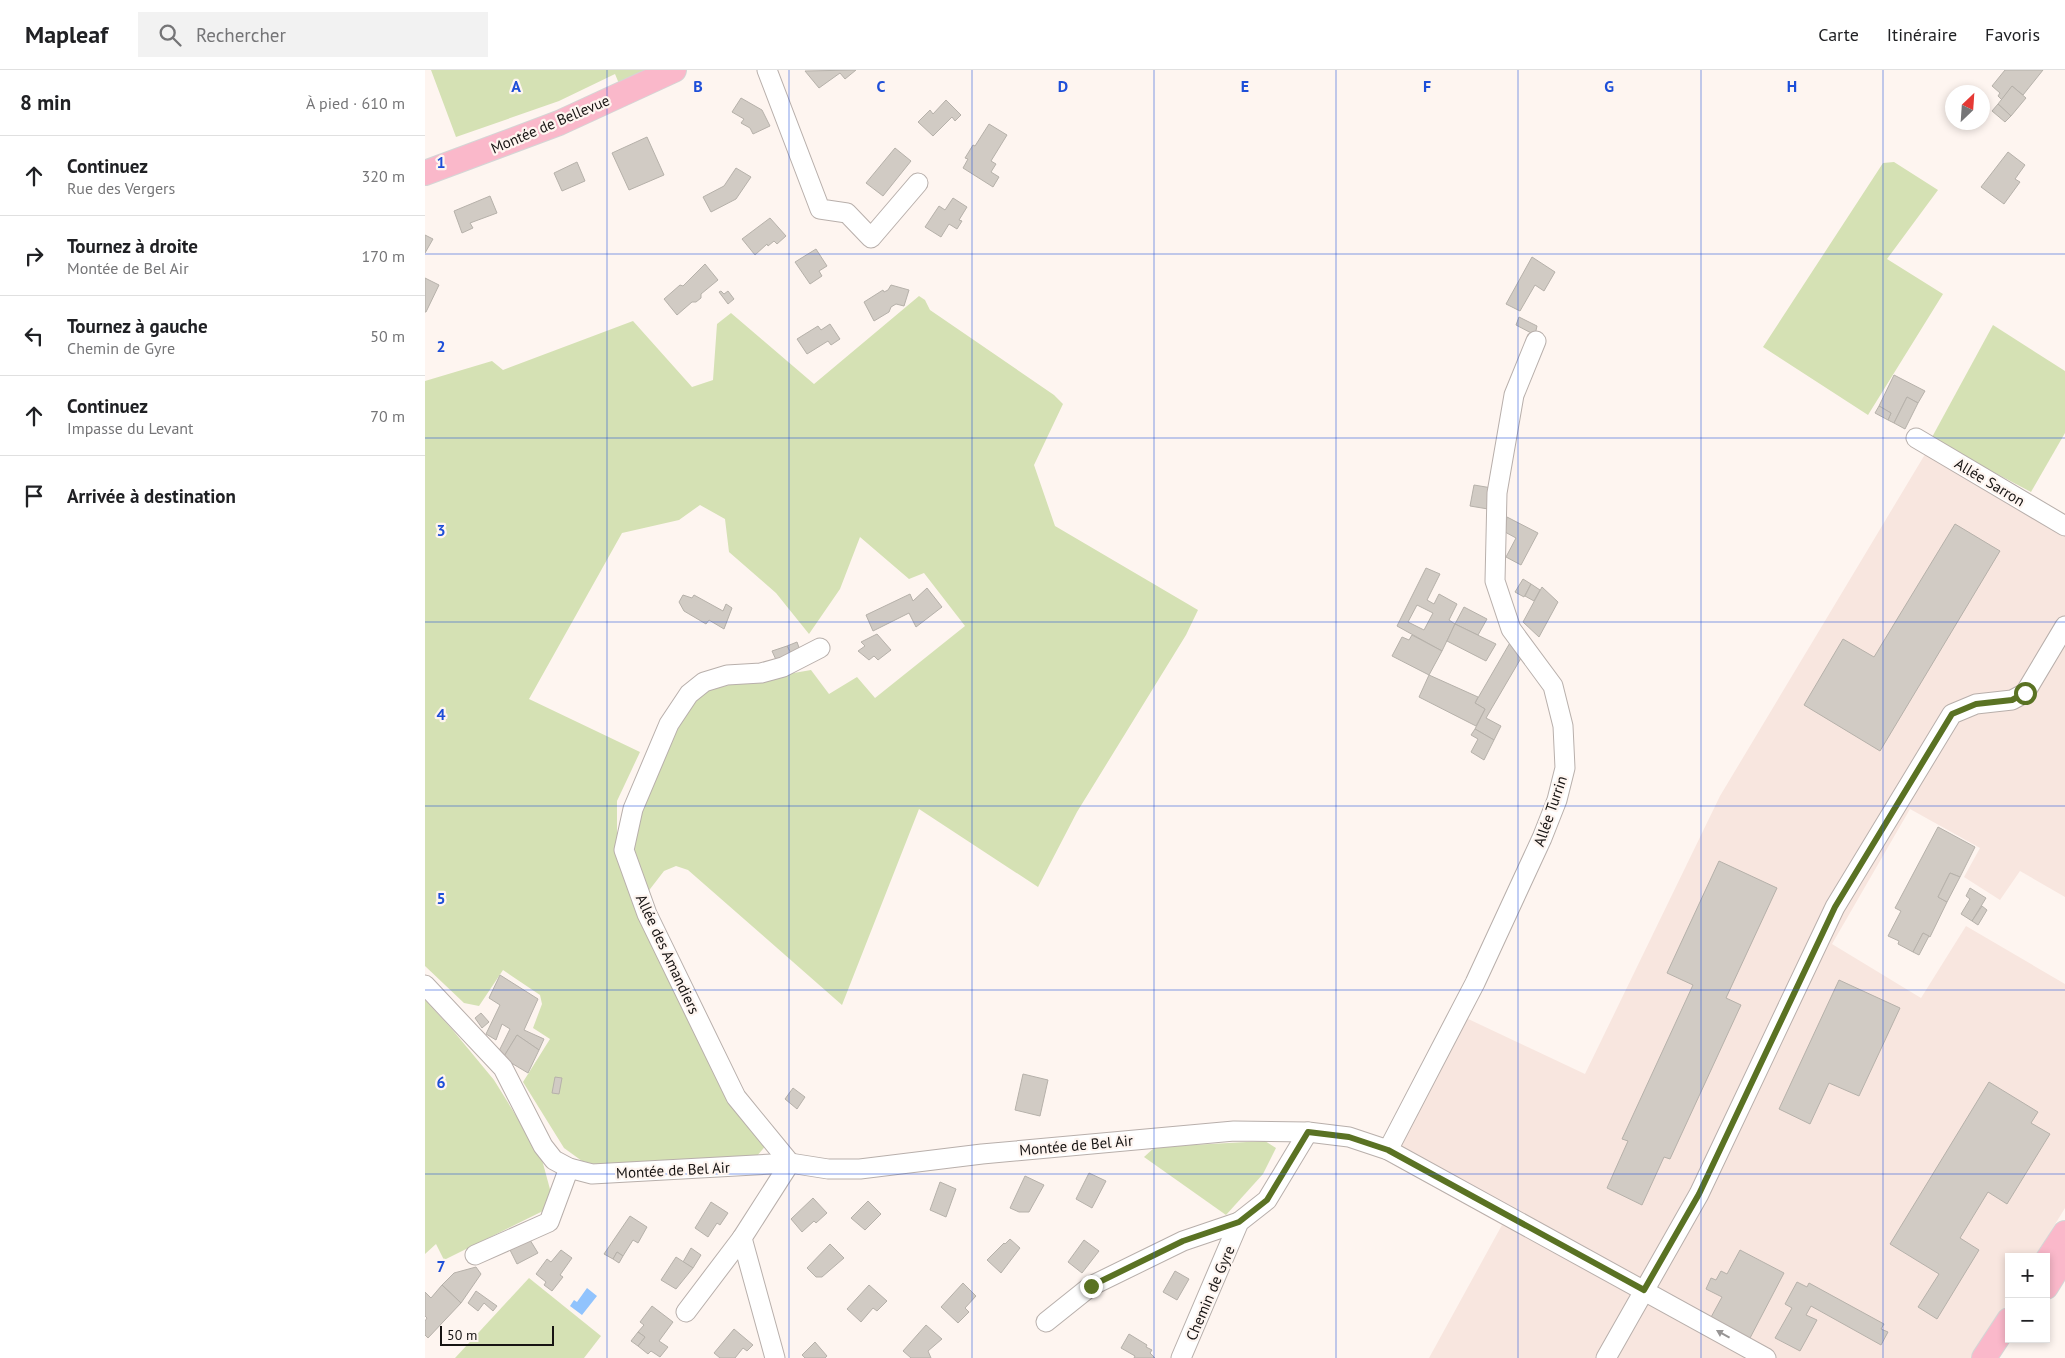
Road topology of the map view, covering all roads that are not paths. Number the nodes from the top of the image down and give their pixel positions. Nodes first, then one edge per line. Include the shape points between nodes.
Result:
1 (674, 70) edge
2 (767, 70) edge
3 (425, 173) edge
4 (919, 183) dead end
5 (1536, 341) dead end
6 (1916, 438) dead end
7 (2065, 526) edge
8 (2065, 626) edge
9 (820, 648) dead end
10 (425, 985) edge
11 (1308, 1132) junction
12 (1388, 1150) junction
13 (790, 1164) junction
14 (569, 1168) junction
15 (1239, 1222) junction
16 (2065, 1233) edge
17 (742, 1238) junction
18 (475, 1255) dead end
19 (2050, 1256) edge
20 (2065, 1256) edge
21 (2050, 1280) edge
22 (1644, 1290) junction
23 (686, 1312) dead end
24 (1046, 1322) dead end
25 (2005, 1326) edge
26 (2011, 1343) edge
27 (775, 1358) edge
28 (1181, 1358) edge
29 (1606, 1358) edge
30 (1766, 1358) edge
31 (1984, 1358) edge
32 (2002, 1358) edge

1 - 3 main road, Montée de Bellevue via 559,122
2 - 4 street via 819,210 847,214 871,238
5 - 12 street, Allée Turrin via 1514,395 1506,440 1497,493 1495,581 1511,629 1553,686 1563,726 1565,768 1542,838 1475,983
6 - 7 street, Allée Sarron
8 - 22 street via 2025,693 2012,700 1976,704 1952,714 1835,907 1699,1194
9 - 13 street, Allée des Amandiers via 783,667 761,673 727,675 704,682 689,694 669,724 633,810 624,850 647,914 736,1097
10 - 14 street, Montée de Bel Air via 503,1068 543,1146 554,1160
11 - 12 street, Montée de Bel Air via 1349,1137
11 - 13 street, Montée de Bel Air via 1234,1131 861,1168
11 - 15 street, Chemin de Gyre via 1267,1200
12 - 22 street, Montée de Bel Air
13 - 14 street, Montée de Bel Air via 592,1174
13 - 17 street
14 - 18 street via 549,1222
15 - 24 street via 1183,1241 1091,1286
15 - 28 street, Chemin de Gyre
16 - 19 main road
17 - 23 street
17 - 27 street
20 - 21 main road
22 - 29 street
30 -> 22 street, Montée de Bel Air
25 - 31 main road
26 - 32 main road

